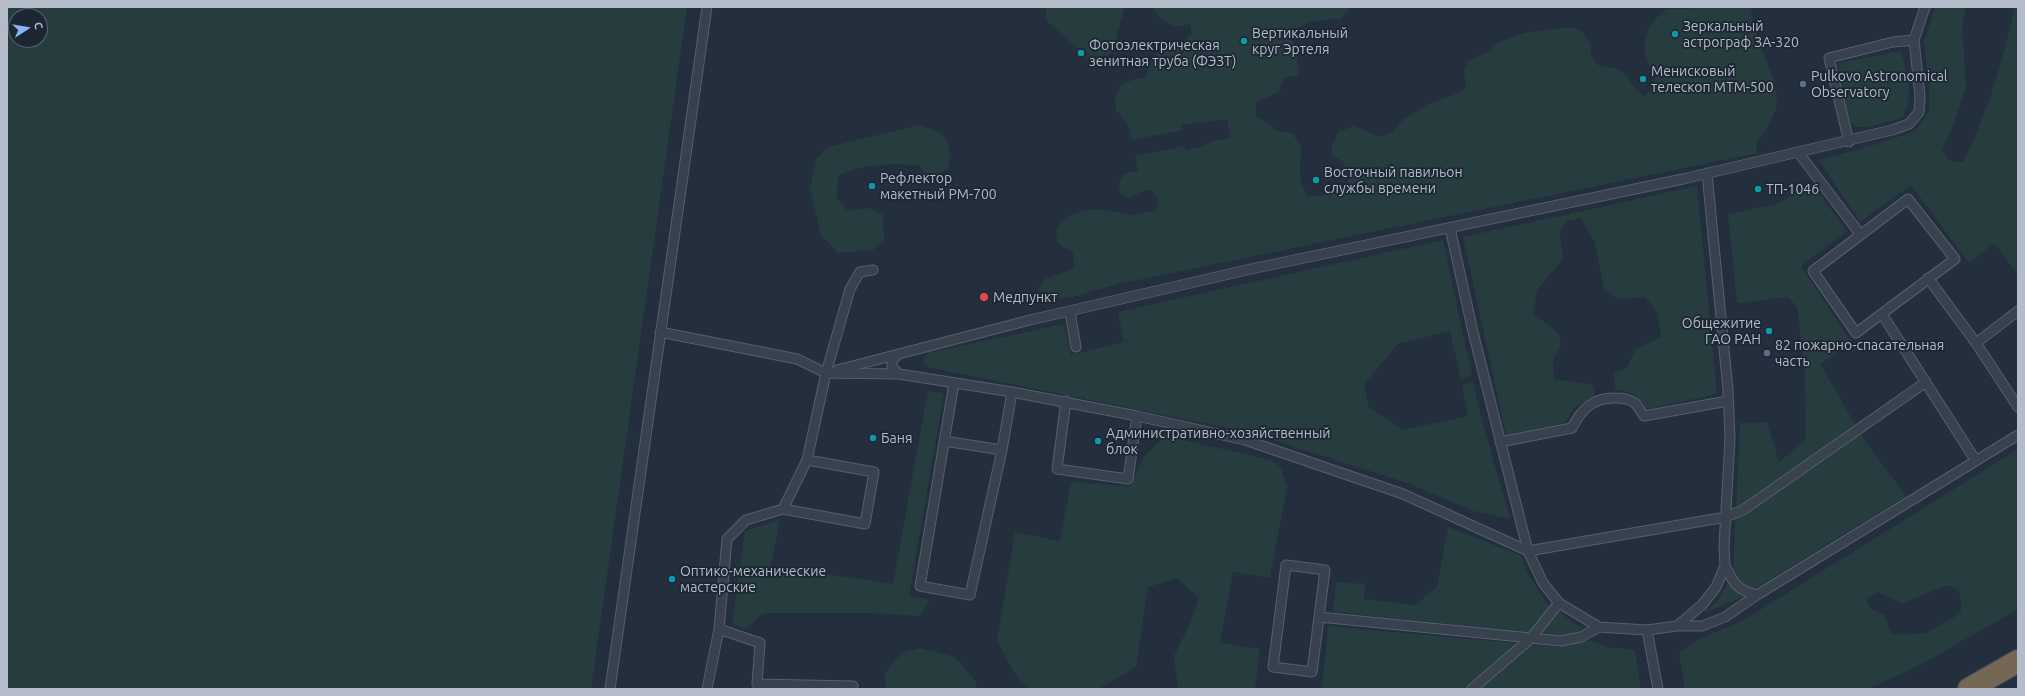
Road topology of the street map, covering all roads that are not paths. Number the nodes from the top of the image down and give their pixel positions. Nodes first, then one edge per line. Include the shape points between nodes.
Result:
1 (707, 7) edge
2 (1925, 7) edge
3 (1914, 40) junction
4 (1849, 142) junction
5 (1798, 152) junction
6 (1707, 173) junction
7 (1450, 228) junction
8 (1860, 234) junction
9 (873, 270) dead end
10 (1928, 278) junction
11 (2018, 311) edge
12 (1070, 312) junction
13 (1882, 314) junction
14 (660, 332) junction
15 (1976, 343) junction
16 (1076, 347) dead end
17 (900, 353) junction
18 (826, 373) junction
19 (899, 374) junction
20 (1926, 382) junction
21 (954, 383) junction
22 (1012, 392) junction
23 (1066, 401) junction
24 (1728, 401) junction
25 (2018, 407) edge
26 (1137, 416) junction
27 (2018, 435) edge
28 (944, 441) junction
29 (1500, 442) junction
30 (1002, 450) junction
31 (807, 460) junction
32 (1976, 461) junction
33 (783, 509) junction
34 (1726, 517) junction
35 (1528, 551) junction
36 (1725, 566) junction
37 (1757, 595) junction
38 (1558, 603) junction
39 (1319, 617) junction
40 (1677, 626) junction
41 (1599, 627) junction
42 (719, 629) junction
43 (1647, 630) junction
44 (1530, 639) junction
45 (2018, 661) edge
46 (853, 686) dead end
47 (757, 687) edge
48 (610, 689) edge
49 (707, 689) edge
50 (1472, 689) edge
51 (1658, 689) edge
52 (1969, 689) edge

1 - 14 lane
2 - 3 lane
3 - 4 lane via 1920,96 1919,112 1909,124
3 - 4 lane via 1893,42 1829,58
4 - 5 lane
5 - 6 lane
5 - 8 lane
6 - 7 lane
6 - 24 lane
7 - 12 lane via 1251,269
7 - 29 lane
8 - 10 lane via 1908,199 1955,259
8 - 13 lane via 1813,271 1856,333
9 - 18 lane via 860,272 850,289
10 - 13 lane
10 - 15 lane
11 - 15 lane
12 - 16 lane
12 - 17 lane
13 - 20 lane
14 - 18 lane via 797,359
14 - 48 lane
15 - 25 lane
17 - 18 lane
17 - 19 lane via 892,360 892,367
18 - 19 lane
18 - 31 lane
19 - 21 lane
20 - 32 lane
20 - 34 lane via 1743,510
21 - 22 lane
21 - 28 lane
22 - 23 lane
22 - 30 lane
23 - 26 lane
23 - 26 lane via 1057,469 1128,479
24 - 29 lane via 1644,416 1635,403 1623,398 1604,397 1578,415 1572,428
24 - 34 lane via 1730,438
26 - 35 lane via 1245,440 1403,494
27 - 32 lane
28 - 30 lane
28 - 30 lane via 920,586 970,595
29 - 35 lane
31 - 33 lane
31 - 33 lane via 874,472 865,524
32 - 37 lane
33 - 42 lane via 746,520 727,539
34 - 35 lane
34 - 36 lane
35 - 38 lane via 1543,583
36 - 37 lane via 1732,581 1743,592
36 - 40 lane via 1716,587 1702,605
37 - 40 lane via 1725,617 1702,626
38 - 41 lane
38 - 44 lane
39 - 39 lane via 1312,672 1273,667 1286,565 1325,570
39 - 44 lane
40 - 43 lane
41 - 43 lane
41 - 44 lane via 1581,637 1561,641
42 - 47 lane via 760,643
42 - 49 lane
43 - 51 lane
44 - 50 lane
45 - 52 highway
46 - 47 lane

